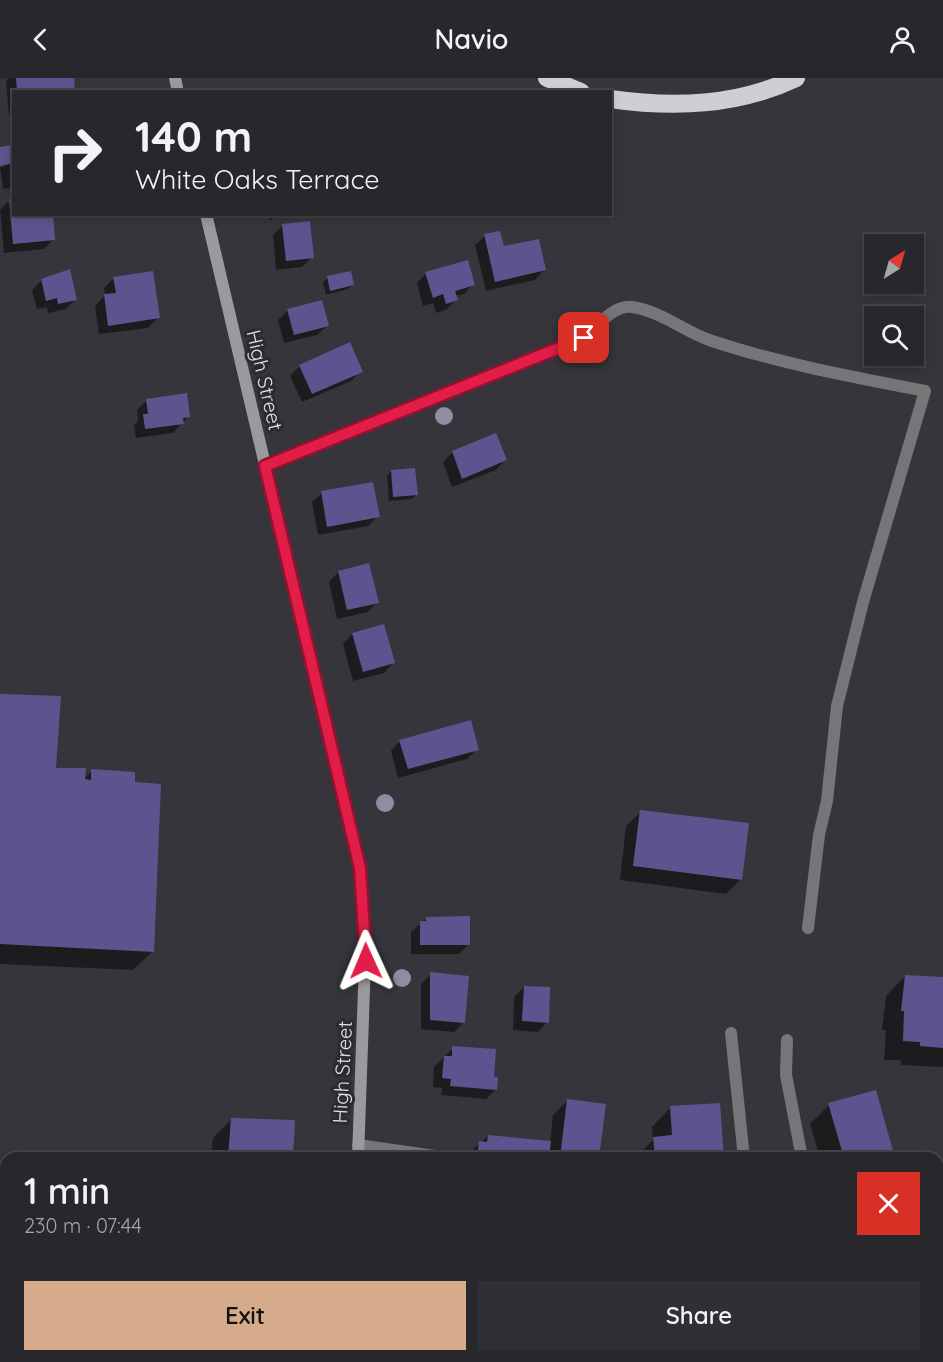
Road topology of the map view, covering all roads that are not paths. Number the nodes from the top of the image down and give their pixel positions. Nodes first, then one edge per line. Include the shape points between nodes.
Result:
1 (547, 78) edge
2 (796, 78) edge
3 (576, 90) edge
4 (612, 99) edge
5 (206, 216) edge
6 (265, 466) junction
7 (808, 928) dead end
8 (731, 1033) dead end
9 (787, 1040) dead end
10 (358, 1152) edge
11 (743, 1152) edge
12 (801, 1152) edge

1 - 3 highway
2 - 4 highway via 754,94 697,104
5 - 6 main road, High Street
6 - 7 street via 584,338 621,308 633,307 660,316 708,340 787,364 925,391 837,706
6 - 10 main road, High Street via 360,868 366,961
8 - 11 street
9 - 12 street via 786,1075

